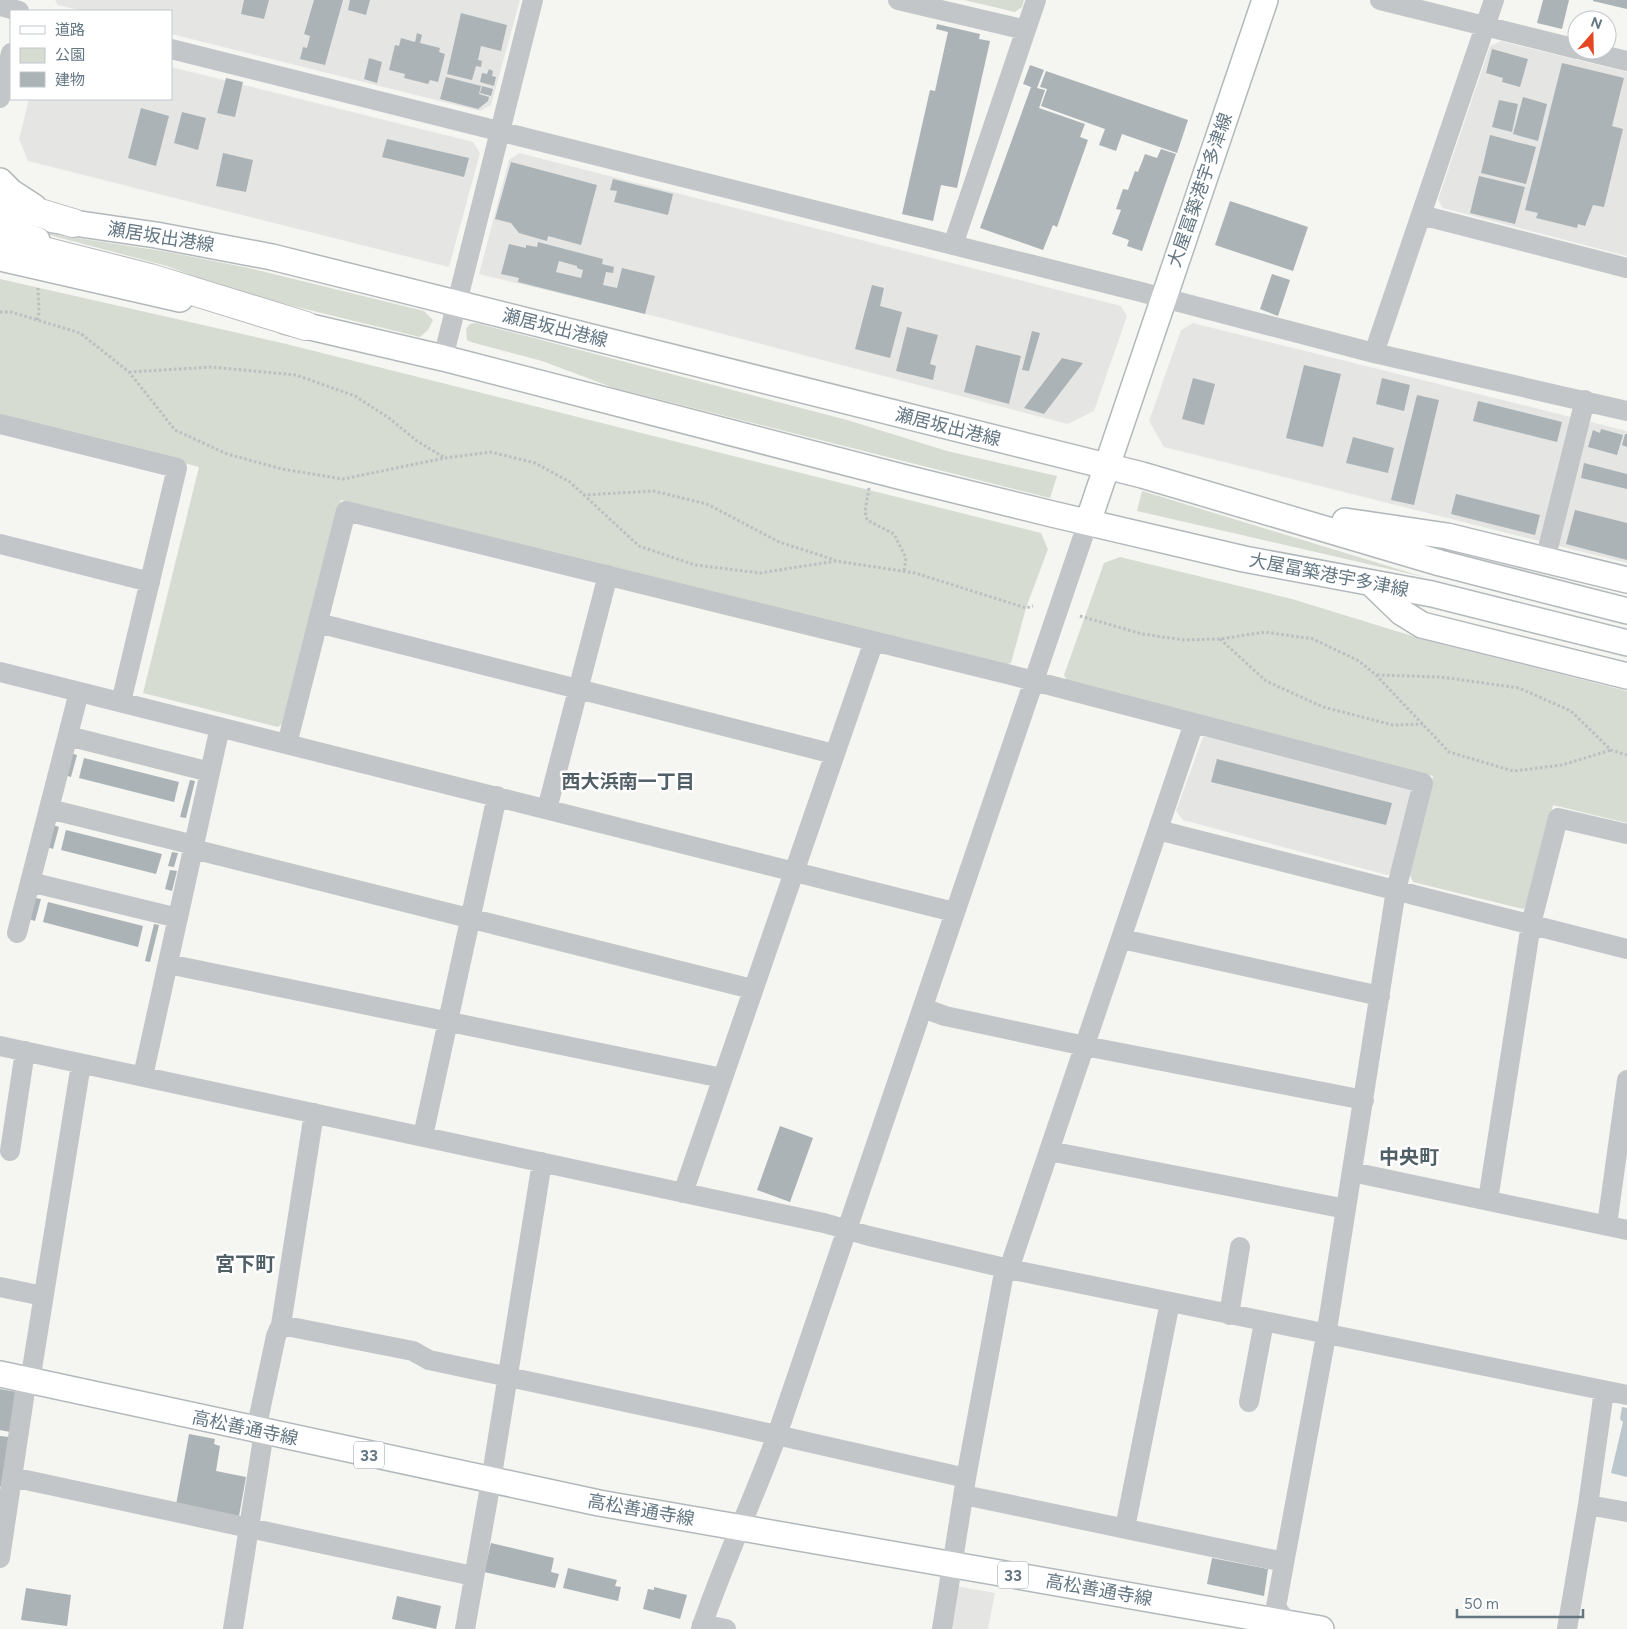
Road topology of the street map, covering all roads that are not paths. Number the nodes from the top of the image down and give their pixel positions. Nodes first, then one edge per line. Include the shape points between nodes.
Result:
1 (533, 0) edge
2 (898, 0) edge
3 (1036, 0) edge
4 (1265, 0) edge
5 (1380, 0) edge
6 (1494, 0) edge
7 (0, 6) edge
8 (17, 10) edge
9 (1485, 26) junction
10 (1026, 30) junction
11 (1567, 46) edge
12 (172, 49) edge
13 (10, 57) edge
14 (0, 98) edge
15 (500, 131) junction
16 (0, 181) edge
17 (0, 201) edge
18 (0, 212) edge
19 (1421, 216) junction
20 (0, 223) edge
21 (74, 223) junction
22 (0, 240) edge
23 (953, 245) junction
24 (0, 258) edge
25 (1627, 268) edge
26 (1164, 298) junction
27 (456, 303) junction
28 (306, 326) junction
29 (1374, 353) junction
30 (443, 358) junction
31 (1585, 400) junction
32 (1627, 411) edge
33 (0, 424) edge
34 (1106, 466) junction
35 (1256, 507) junction
36 (1088, 522) junction
37 (0, 544) edge
38 (1545, 560) junction
39 (608, 575) junction
40 (1627, 580) edge
41 (150, 582) junction
42 (1371, 583) junction
43 (1627, 610) edge
44 (318, 624) junction
45 (874, 641) junction
46 (1627, 643) edge
47 (0, 672) edge
48 (1627, 676) edge
49 (1033, 681) junction
50 (578, 689) junction
51 (79, 692) junction
52 (121, 702) junction
53 (1194, 722) junction
54 (220, 727) junction
55 (68, 736) junction
56 (287, 744) junction
57 (834, 754) junction
58 (210, 772) junction
59 (497, 796) junction
60 (49, 809) junction
61 (547, 809) junction
62 (1158, 830) junction
63 (1627, 834) edge
64 (194, 847) junction
65 (793, 870) junction
66 (30, 882) junction
67 (1396, 890) junction
68 (954, 912) junction
69 (178, 918) junction
70 (470, 919) junction
71 (1531, 924) junction
72 (17, 933) dead end
73 (1122, 939) junction
74 (1627, 949) edge
75 (168, 964) junction
76 (752, 990) junction
77 (1380, 996) junction
78 (922, 1008) junction
79 (448, 1022) junction
80 (0, 1046) edge
81 (1085, 1046) junction
82 (26, 1051) junction
83 (81, 1064) junction
84 (143, 1076) junction
85 (722, 1078) junction
86 (1627, 1080) edge
87 (1364, 1100) junction
88 (314, 1113) junction
89 (423, 1136) junction
90 (10, 1151) dead end
91 (1049, 1151) junction
92 (542, 1162) junction
93 (1352, 1172) junction
94 (683, 1193) junction
95 (1488, 1200) junction
96 (1346, 1209) junction
97 (1607, 1225) junction
98 (847, 1230) junction
99 (1627, 1230) edge
100 (1240, 1247) dead end
101 (1009, 1269) junction
102 (0, 1287) edge
103 (43, 1296) junction
104 (1170, 1302) junction
105 (1229, 1315) junction
106 (1264, 1322) junction
107 (281, 1325) junction
108 (1326, 1336) junction
109 (0, 1374) edge
110 (507, 1377) junction
111 (28, 1381) junction
112 (1604, 1391) junction
113 (1627, 1395) edge
114 (1249, 1402) dead end
115 (260, 1431) junction
116 (777, 1435) junction
117 (12, 1477) junction
118 (491, 1481) junction
119 (965, 1486) junction
120 (1588, 1505) junction
121 (1627, 1512) edge
122 (3, 1518) edge
123 (249, 1527) junction
124 (740, 1527) junction
125 (1125, 1528) junction
126 (0, 1558) edge
127 (1284, 1562) junction
128 (952, 1564) junction
129 (473, 1576) junction
130 (701, 1626) edge
131 (1286, 1627) edge
132 (233, 1629) edge
133 (465, 1629) edge
134 (726, 1629) edge
135 (942, 1629) edge
136 (1322, 1629) edge
137 (1567, 1629) edge

1 - 15 street
2 - 10 street
3 - 10 street
4 - 26 main road, 大屋冨築港宇多津線
5 - 9 street
6 - 9 street
7 - 8 street
9 - 11 street
9 - 19 street
10 - 23 street
12 - 15 street
13 - 14 street
15 - 23 street
15 - 27 street
16 - 21 main road via 24,202
17 - 21 highway
18 - 21 main road, 瀬居坂出港線
19 - 25 street
19 - 29 street
20 - 28 main road via 22,236 153,270
21 - 27 main road, 瀬居坂出港線 via 262,255
22 - 28 highway via 150,278
23 - 26 street
24 - 28 main road
26 - 29 street
26 - 34 main road, 大屋冨築港宇多津線
27 - 30 street
27 - 34 main road, 瀬居坂出港線
28 - 30 main road
29 - 31 street
30 - 36 main road
31 - 32 street
31 - 38 street
33 - 41 street via 177,468
34 - 35 main road, 大屋冨築港宇多津線
34 - 36 main road, 大屋冨築港宇多津線
35 - 38 main road via 1447,536
35 - 43 main road, 大屋冨築港宇多津線 via 1440,563
36 - 42 main road, 大屋冨築港宇多津線
36 - 49 street
37 - 41 street
38 - 40 main road
39 - 44 street via 346,511
39 - 45 street
39 - 50 street
41 - 52 street
42 - 46 main road, 大屋冨築港宇多津線 via 1432,594
42 - 48 main road via 1401,612 1422,626
44 - 50 street
44 - 56 street
45 - 49 street
45 - 57 street
47 - 51 street
49 - 53 street
49 - 68 street
50 - 57 street
50 - 61 street
51 - 52 street
51 - 55 street
52 - 54 street
53 - 62 street
53 - 67 street via 1423,783
54 - 56 street
54 - 58 street
55 - 58 street
55 - 60 street
56 - 59 street
57 - 65 street
58 - 64 street
59 - 61 street
59 - 70 street
60 - 64 street
60 - 66 street
61 - 65 street
62 - 67 street
62 - 73 street
63 - 71 street via 1558,818
64 - 69 street
64 - 70 street
65 - 68 street
65 - 76 street
66 - 69 street
66 - 72 street
67 - 71 street
67 - 77 street
68 - 78 street
69 - 75 street
70 - 76 street
70 - 79 street
71 - 74 street
71 - 95 street
73 - 77 street
73 - 81 street
75 - 79 street
75 - 84 street
76 - 85 street
77 - 87 street
78 - 81 street via 945,1016
78 - 98 street
79 - 85 street
79 - 89 street
80 - 82 street
81 - 87 street
81 - 91 street
82 - 83 street
82 - 90 street
83 - 84 street
83 - 103 street
84 - 88 street
85 - 94 street
86 - 97 street
87 - 93 street
88 - 89 street
88 - 107 street
89 - 92 street
91 - 96 street
91 - 101 street
92 - 94 street
92 - 110 street
93 - 95 street
93 - 96 street
94 - 98 street
95 - 97 street
96 - 108 street
97 - 99 street
98 - 101 street
98 - 116 street
100 - 105 street
101 - 104 street
101 - 119 street via 1003,1278
102 - 103 street
103 - 111 street
104 - 105 street
104 - 125 street
105 - 106 street
106 - 108 street
106 - 114 street
107 - 110 street via 413,1351 429,1360
107 - 115 street via 276,1336
108 - 112 street
108 - 127 street
109 - 111 main road, 高松善通寺線 / 33
110 - 116 street
110 - 118 street
111 - 115 main road, 高松善通寺線 / 33
111 - 117 street
112 - 113 street
112 - 120 street
115 - 118 main road, 高松善通寺線 / 33
115 - 123 street
116 - 119 street
116 - 124 street
117 - 122 street
117 - 123 street
118 - 124 main road, 高松善通寺線 / 33
118 - 129 street
119 - 125 street
119 - 128 street
120 - 121 street
120 - 137 street
122 - 126 street
123 - 129 street
123 - 132 street
124 - 128 main road, 高松善通寺線 / 33
124 - 130 street
125 - 127 street
127 - 131 street via 1276,1607
128 - 131 main road, 高松善通寺線 / 33
128 - 135 street
129 - 133 street
130 - 134 street
131 - 136 main road, 高松善通寺線

